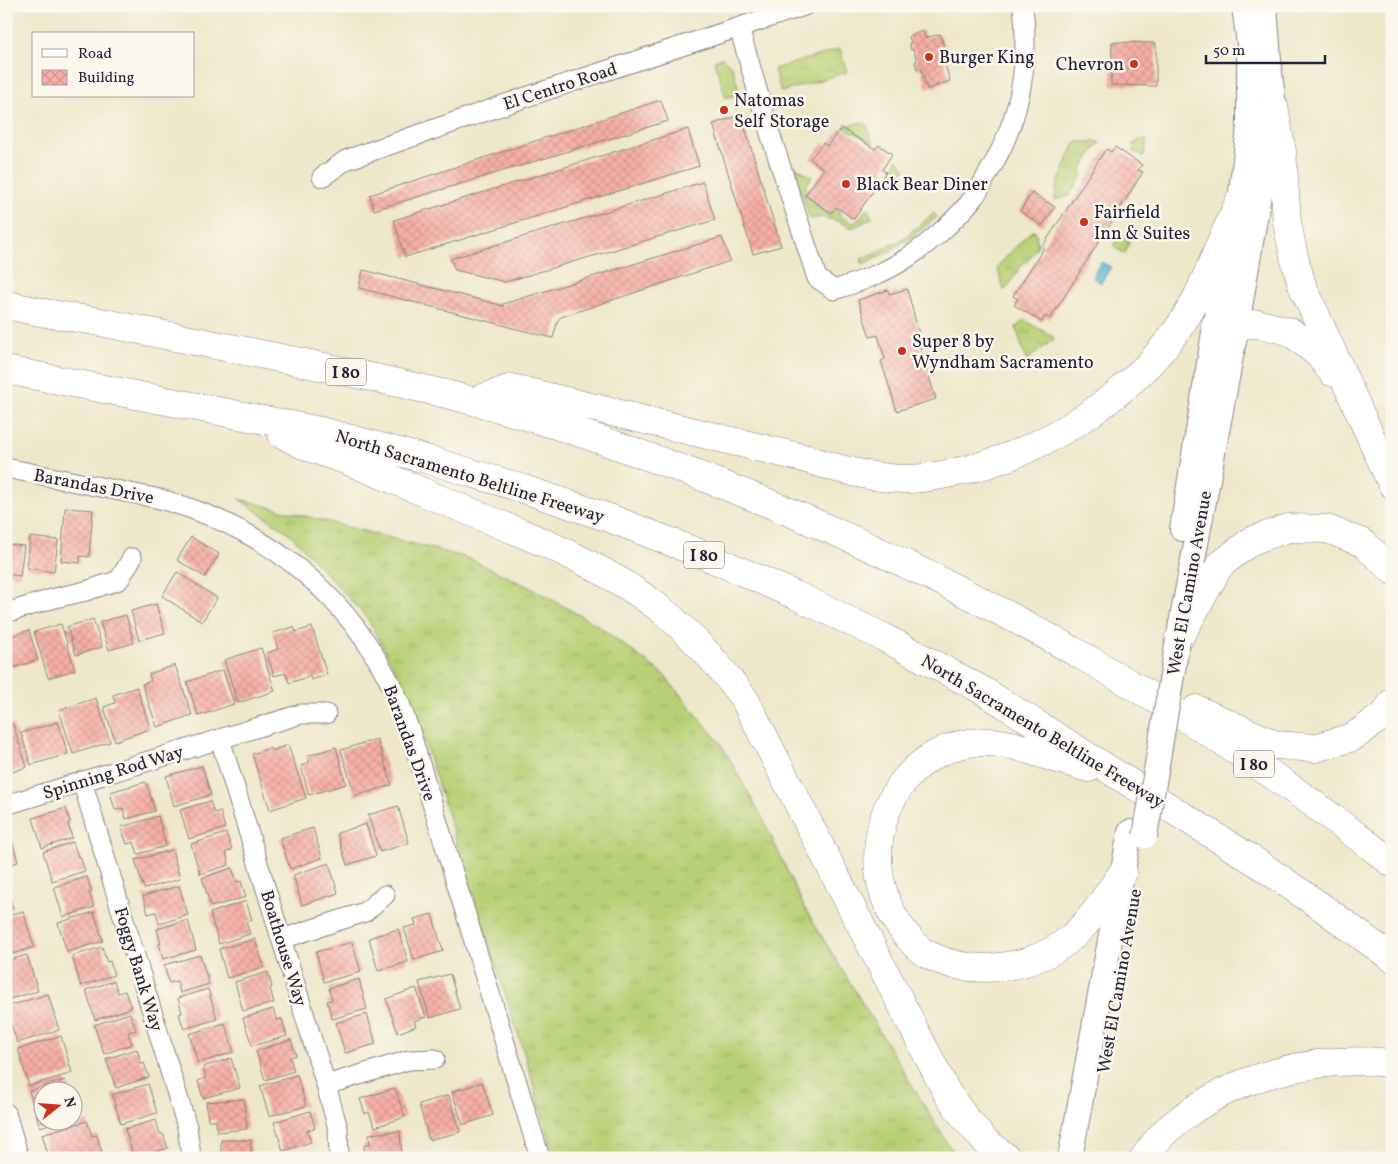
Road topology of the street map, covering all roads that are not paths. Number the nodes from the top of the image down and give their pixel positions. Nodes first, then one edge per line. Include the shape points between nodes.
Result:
1 (804, 6) edge
2 (1023, 6) edge
3 (1244, 6) edge
4 (1265, 6) edge
5 (739, 27) junction
6 (1274, 108) junction
7 (322, 177) dead end
8 (1240, 200) junction
9 (6, 305) edge
10 (1226, 326) junction
11 (6, 370) edge
12 (475, 401) junction
13 (250, 418) junction
14 (6, 468) edge
15 (1387, 474) edge
16 (132, 558) dead end
17 (1392, 570) edge
18 (6, 612) edge
19 (1171, 639) junction
20 (1112, 672) junction
21 (1392, 703) edge
22 (326, 714) dead end
23 (220, 739) junction
24 (1123, 778) junction
25 (82, 782) junction
26 (6, 805) edge
27 (1138, 834) junction
28 (1392, 863) edge
29 (1123, 872) junction
30 (385, 894) dead end
31 (282, 940) junction
32 (1392, 958) edge
33 (435, 1059) dead end
34 (1392, 1063) edge
35 (326, 1084) junction
36 (6, 1113) edge
37 (19, 1158) edge
38 (190, 1158) edge
39 (339, 1158) edge
40 (540, 1158) edge
41 (1007, 1158) edge
42 (1070, 1158) edge
43 (1086, 1158) edge
44 (1144, 1158) edge

1 - 5 street, El Centro Road
2 - 5 street via 1026,42 1018,100 997,159 974,197 906,259 834,290 816,278
3 - 8 main road, West El Camino Avenue via 1249,45 1249,128
4 - 6 main road, West El Camino Avenue
5 - 7 street, El Centro Road via 346,160
6 - 10 main road, West El Camino Avenue
6 - 15 highway via 1282,151 1287,222 1302,285
8 - 10 main road, West El Camino Avenue
8 - 12 highway via 1193,306 1152,361 1091,414 1068,428 1032,447 966,470 905,479 879,477 512,388
9 - 12 highway, I 80 via 390,381
10 - 15 highway via 1260,324 1291,332 1319,355 1332,372
10 - 19 main road, West El Camino Avenue
11 - 13 highway, North Sacramento Beltline Freeway / I 80
12 - 20 highway, I 80 via 640,454 807,519 962,592
13 - 24 highway, North Sacramento Beltline Freeway / I 80 via 321,431 429,460 612,519 704,555 883,637 982,690
13 - 41 highway via 305,446 553,546 621,582 681,627 731,680 745,700 947,1093 985,1141
14 - 40 street, Barandas Drive via 160,498 218,518 282,555 311,578 360,633 393,688 410,731
16 - 18 street via 119,580 86,592
17 - 19 highway via 1363,543 1327,529 1288,528 1251,541 1220,565
19 - 27 main road, West El Camino Avenue
20 - 21 highway via 1276,745 1315,748 1353,737 1384,714
20 - 28 highway, I 80 via 1289,787
22 - 23 street, Spinning Rod Way via 302,714
23 - 25 street, Spinning Rod Way
23 - 31 street, Boathouse Way
24 - 29 highway via 998,742 950,748 916,768 899,787 884,820 878,862 888,905 898,924 924,953 945,961 986,968 1033,960 1061,946 1090,919
24 - 32 highway, North Sacramento Beltline Freeway / I 80 via 1256,862
25 - 26 street, Spinning Rod Way
25 - 38 street, Foggy Bank Way via 187,1127
27 - 29 main road, West El Camino Avenue
27 - 43 main road, West El Camino Avenue
29 - 42 main road, West El Camino Avenue
30 - 31 street via 365,912
31 - 35 street, Boathouse Way
33 - 35 street via 409,1060
34 - 44 highway via 1336,1061 1299,1066 1238,1085 1167,1129
35 - 39 street, Boathouse Way via 338,1129
36 - 37 street

